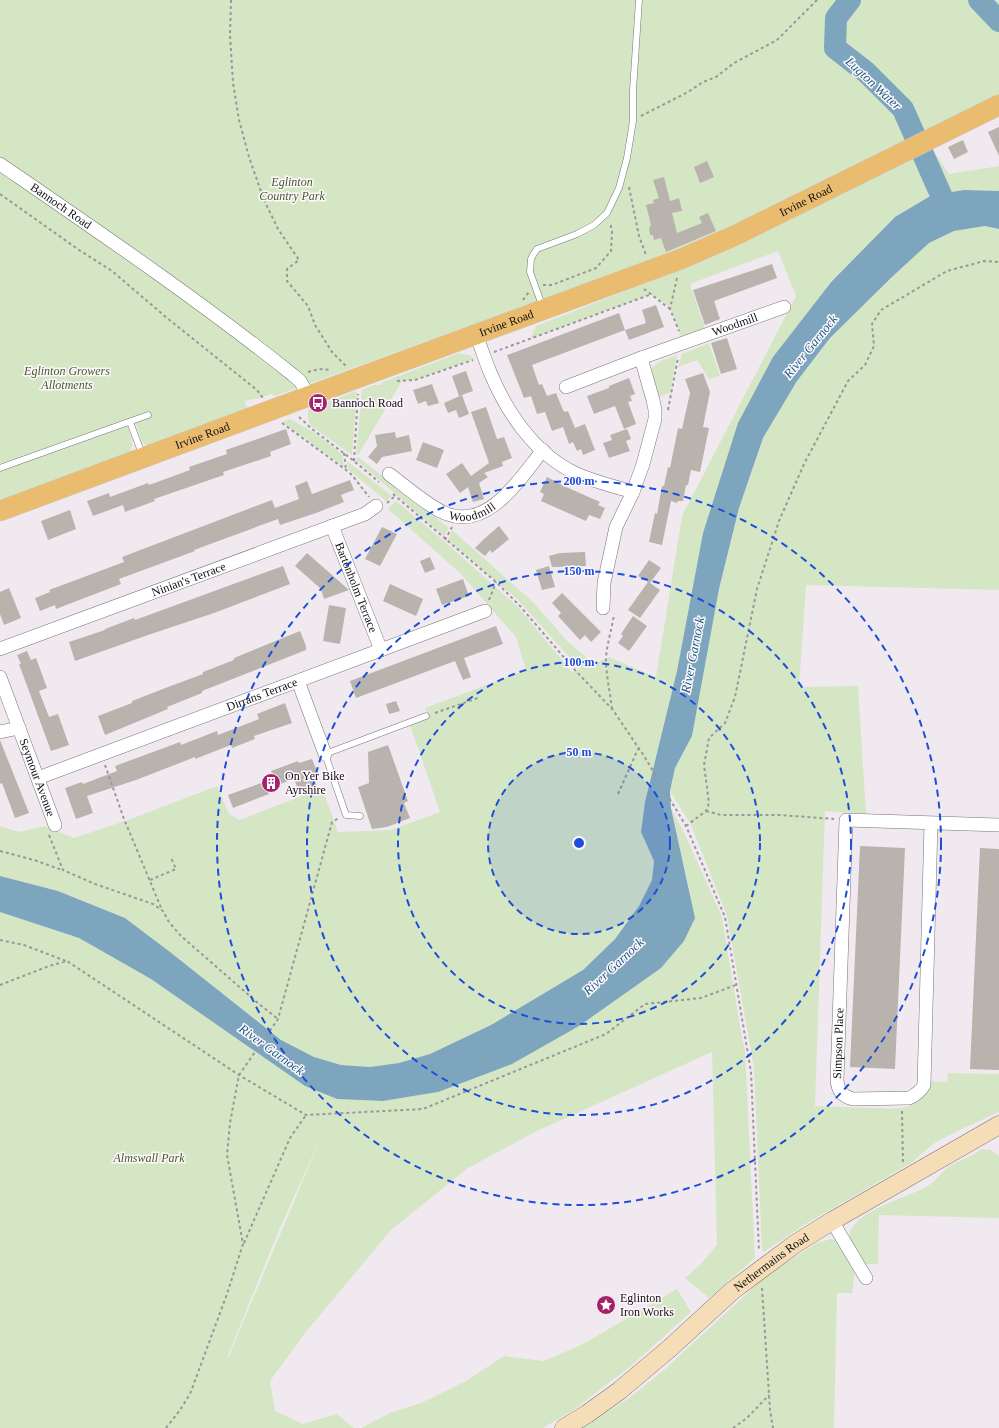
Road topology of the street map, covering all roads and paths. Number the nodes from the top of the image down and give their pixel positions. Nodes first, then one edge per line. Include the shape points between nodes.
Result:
1 (231, 0) edge
2 (639, 0) edge
3 (817, 0) edge
4 (999, 105) edge
5 (633, 121) junction
6 (0, 164) edge
7 (625, 168) junction
8 (0, 194) edge
9 (607, 213) junction
10 (681, 260) junction
11 (999, 262) edge
12 (652, 271) junction
13 (630, 278) junction
14 (534, 285) junction
15 (652, 294) junction
16 (784, 307) dead end
17 (543, 309) junction
18 (670, 309) junction
19 (476, 335) junction
20 (682, 344) junction
21 (484, 356) junction
22 (641, 358) junction
23 (347, 367) dead end
24 (566, 387) dead end
25 (300, 399) junction
26 (270, 411) junction
27 (148, 415) dead end
28 (655, 418) junction
29 (130, 422) junction
30 (543, 450) junction
31 (344, 453) junction
32 (144, 458) junction
33 (0, 468) edge
34 (346, 470) junction
35 (385, 479) joint
36 (634, 492) junction
37 (391, 493) dead end
38 (376, 506) joint
39 (0, 511) edge
40 (332, 526) junction
41 (496, 582) junction
42 (603, 608) joint
43 (485, 611) joint
44 (0, 649) edge
45 (381, 650) junction
46 (0, 677) edge
47 (298, 681) junction
48 (478, 698) dead end
49 (613, 710) junction
50 (426, 716) joint
51 (19, 728) junction
52 (0, 732) edge
53 (638, 749) junction
54 (102, 754) junction
55 (325, 754) junction
56 (38, 778) junction
57 (618, 794) dead end
58 (706, 811) junction
59 (346, 815) junction
60 (360, 816) dead end
61 (846, 820) junction
62 (930, 823) junction
63 (999, 825) edge
64 (55, 826) joint
65 (686, 826) junction
66 (0, 851) edge
67 (171, 858) dead end
68 (63, 870) junction
69 (150, 880) junction
70 (163, 911) junction
71 (0, 940) edge
72 (67, 961) junction
73 (0, 985) edge
74 (736, 985) junction
75 (278, 1019) junction
76 (239, 1075) junction
77 (902, 1099) junction
78 (306, 1115) junction
79 (999, 1125) edge
80 (903, 1181) junction
81 (832, 1221) junction
82 (243, 1244) junction
83 (761, 1269) junction
84 (866, 1278) dead end
85 (769, 1394) junction
86 (166, 1428) edge
87 (564, 1428) edge
88 (733, 1428) edge
89 (773, 1428) edge

1 - 23 path via 233,83 239,120 264,200 278,229 299,260 287,269 287,281 308,306 315,325 332,352
2 - 5 lane
3 - 5 path via 777,40 734,63 716,77
4 - 10 main road, Irvine Road
5 - 7 lane
6 - 25 street, Bannoch Road via 225,322 293,374 303,385
7 - 9 lane
7 - 12 path via 639,236
8 - 26 path via 112,271 257,390
9 - 14 lane via 594,225 577,234 537,249 531,260 530,272
9 - 14 path via 612,232 611,251 596,268 552,285
10 - 12 main road, Irvine Road
10 - 18 path
11 - 58 path via 984,261 947,271 881,310 872,324 874,346 865,365 848,382 804,464 779,521 757,589 735,697 725,723 709,738 704,765 709,803
12 - 13 main road, Irvine Road
13 - 15 path
13 - 17 main road, Irvine Road
14 - 17 lane
15 - 18 path
15 - 21 path
16 - 20 street, Woodmill
17 - 19 main road, Irvine Road
18 - 20 path
19 - 21 street
19 - 25 main road, Irvine Road
20 - 22 street, Woodmill
20 - 28 path via 666,420
21 - 30 street via 512,416 522,430
22 - 24 street, Woodmill
22 - 28 street via 653,400
25 - 26 main road, Irvine Road
25 - 31 path via 300,417
26 - 32 main road, Irvine Road
26 - 34 path via 279,422
27 - 29 lane
28 - 36 street
29 - 32 lane
29 - 33 lane
30 - 35 street, Woodmill via 508,495 486,510 467,516 457,517 438,510
30 - 36 street via 556,462 574,472 594,481
31 - 34 path
31 - 35 path
32 - 39 main road, Irvine Road
34 - 38 path
36 - 42 street via 616,527 604,582
37 - 41 path
38 - 40 street, Ninian's Terrace via 365,514
40 - 44 street, Ninian's Terrace
40 - 45 street, Bartonholm Terrace
41 - 43 path
41 - 49 path
42 - 49 path via 614,606 606,659
43 - 45 street, Dirrans Terrace
45 - 47 street, Dirrans Terrace
46 - 51 street, Seymour Avenue
47 - 54 street, Dirrans Terrace
47 - 55 street
48 - 50 path
49 - 53 path
50 - 55 lane
51 - 52 street, Seymour Avenue
51 - 56 street, Seymour Avenue
53 - 57 path
53 - 65 path
54 - 56 street, Dirrans Terrace
54 - 69 path via 124,819
55 - 59 lane
56 - 64 street, Seymour Avenue
58 - 61 path via 721,815 780,815
58 - 65 path
59 - 60 lane
59 - 75 path via 332,822
61 - 62 street
61 - 77 street, Simpson Place via 837,1087 845,1097 853,1099
62 - 63 street
62 - 77 street, Simpson Place via 924,1085 916,1096
64 - 68 path via 47,830
65 - 74 path via 725,917
66 - 68 path
67 - 69 path via 176,869
68 - 70 path via 153,904
69 - 70 path
70 - 75 path via 181,936
71 - 72 path via 24,945
72 - 73 path
72 - 76 path
74 - 78 path via 701,998 645,1004 606,1034 423,1109
74 - 83 path via 752,1072
75 - 76 path
76 - 78 path
76 - 82 path via 227,1155
77 - 80 path
78 - 82 path via 290,1138
79 - 80 main road, Nethermains Road
80 - 81 main road, Nethermains Road
81 - 83 main road, Nethermains Road
81 - 84 street
82 - 86 path via 190,1394
83 - 85 path
83 - 87 main road, Nethermains Road via 619,1391
85 - 88 path via 747,1418
85 - 89 path

